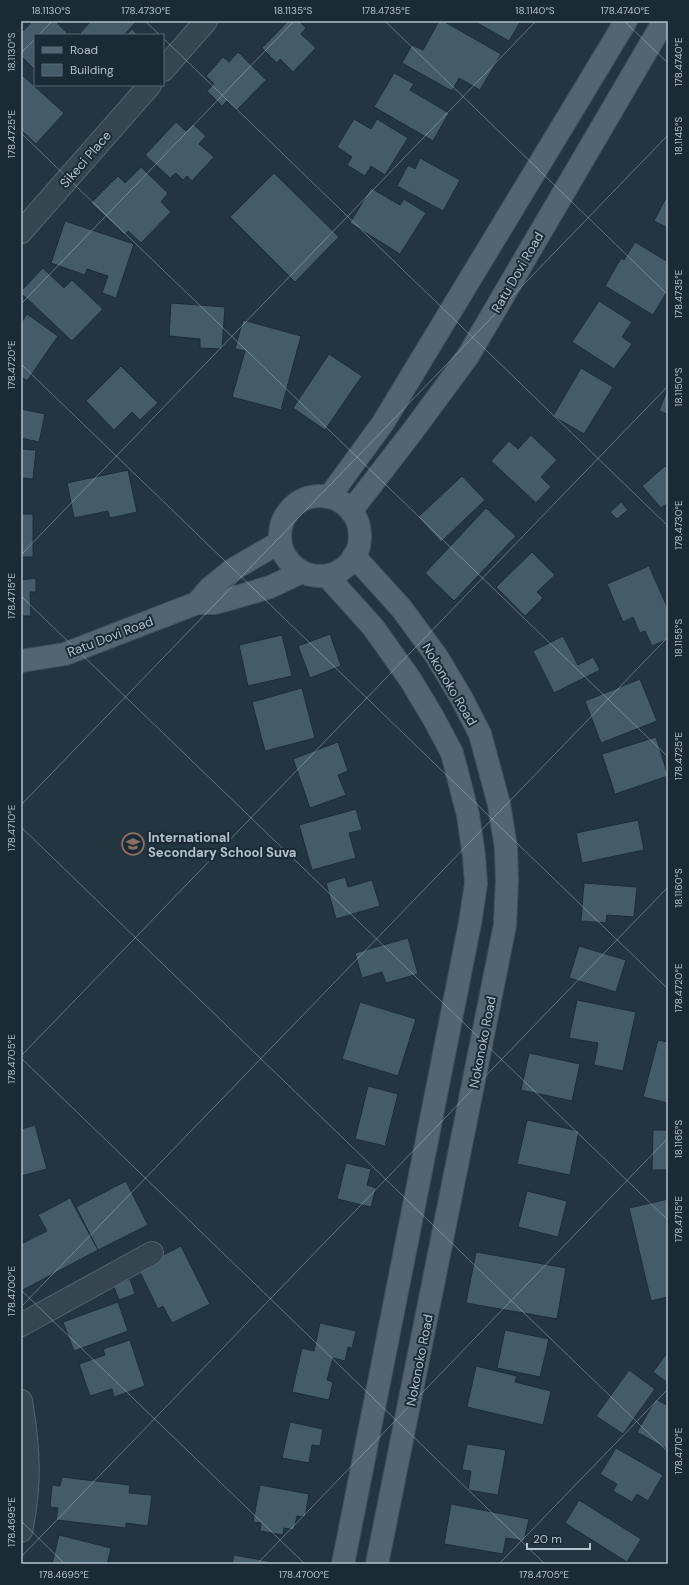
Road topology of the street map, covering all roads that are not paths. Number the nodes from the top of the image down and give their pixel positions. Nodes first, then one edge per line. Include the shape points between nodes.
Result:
1 (206, 21) edge
2 (626, 21) edge
3 (664, 21) edge
4 (164, 69) edge
5 (149, 86) edge
6 (21, 232) edge
7 (329, 497) junction
8 (351, 511) junction
9 (280, 542) junction
10 (354, 556) junction
11 (302, 572) junction
12 (327, 576) junction
13 (197, 602) junction
14 (21, 661) edge
15 (152, 1253) dead end
16 (21, 1325) edge
17 (21, 1401) edge
18 (21, 1531) edge
19 (343, 1564) edge
20 (377, 1564) edge

1 - 4 street
2 - 7 main road via 382,423
3 - 8 main road, Ratu Dovi Road via 468,356
5 - 6 street, Sikeci Place
7 - 8 main road via 341,502
7 - 9 main road via 315,496 302,500 292,507 284,517 280,529
8 - 10 main road via 358,522 360,533 359,545
9 - 11 main road via 291,564
9 - 13 main road, Ratu Dovi Road via 232,570
10 - 12 main road via 347,566
10 - 20 main road, Nokonoko Road via 402,609 433,651 480,734 499,804 506,848 507,880 505,925
11 - 12 main road via 314,576
11 - 13 main road, Ratu Dovi Road via 270,587 241,596 215,603
12 - 19 main road via 373,628 410,679 452,752 468,815 476,884
13 - 14 main road, Ratu Dovi Road via 65,654
15 - 16 street
17 - 18 street via 27,1437 29,1477

